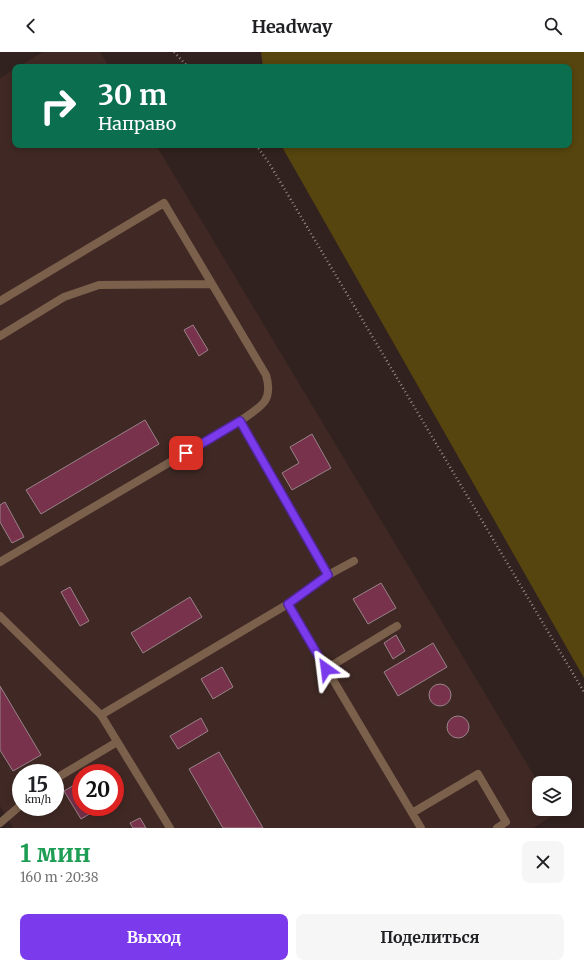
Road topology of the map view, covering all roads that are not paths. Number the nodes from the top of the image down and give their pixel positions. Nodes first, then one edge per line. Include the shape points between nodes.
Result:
1 (211, 284) junction
2 (0, 301) edge
3 (0, 336) edge
4 (240, 421) junction
5 (354, 561) dead end
6 (0, 562) edge
7 (328, 575) junction
8 (288, 604) junction
9 (0, 616) edge
10 (397, 626) dead end
11 (326, 669) junction
12 (101, 715) junction
13 (117, 742) junction
14 (64, 774) edge
15 (12, 813) edge
16 (412, 813) junction
17 (0, 823) edge
18 (170, 828) edge
19 (421, 828) edge
20 (497, 828) edge

1 - 2 lane via 164,204
1 - 3 lane via 99,285 64,297
1 - 4 lane via 266,375 270,388 265,403
4 - 6 lane
4 - 7 lane
5 - 7 lane
7 - 8 lane
8 - 11 lane
8 - 12 lane
9 - 12 lane
10 - 11 lane
11 - 16 lane
12 - 13 lane
13 - 14 lane
13 - 18 lane
15 - 17 lane
16 - 19 lane
16 - 20 lane via 478,774 506,822

